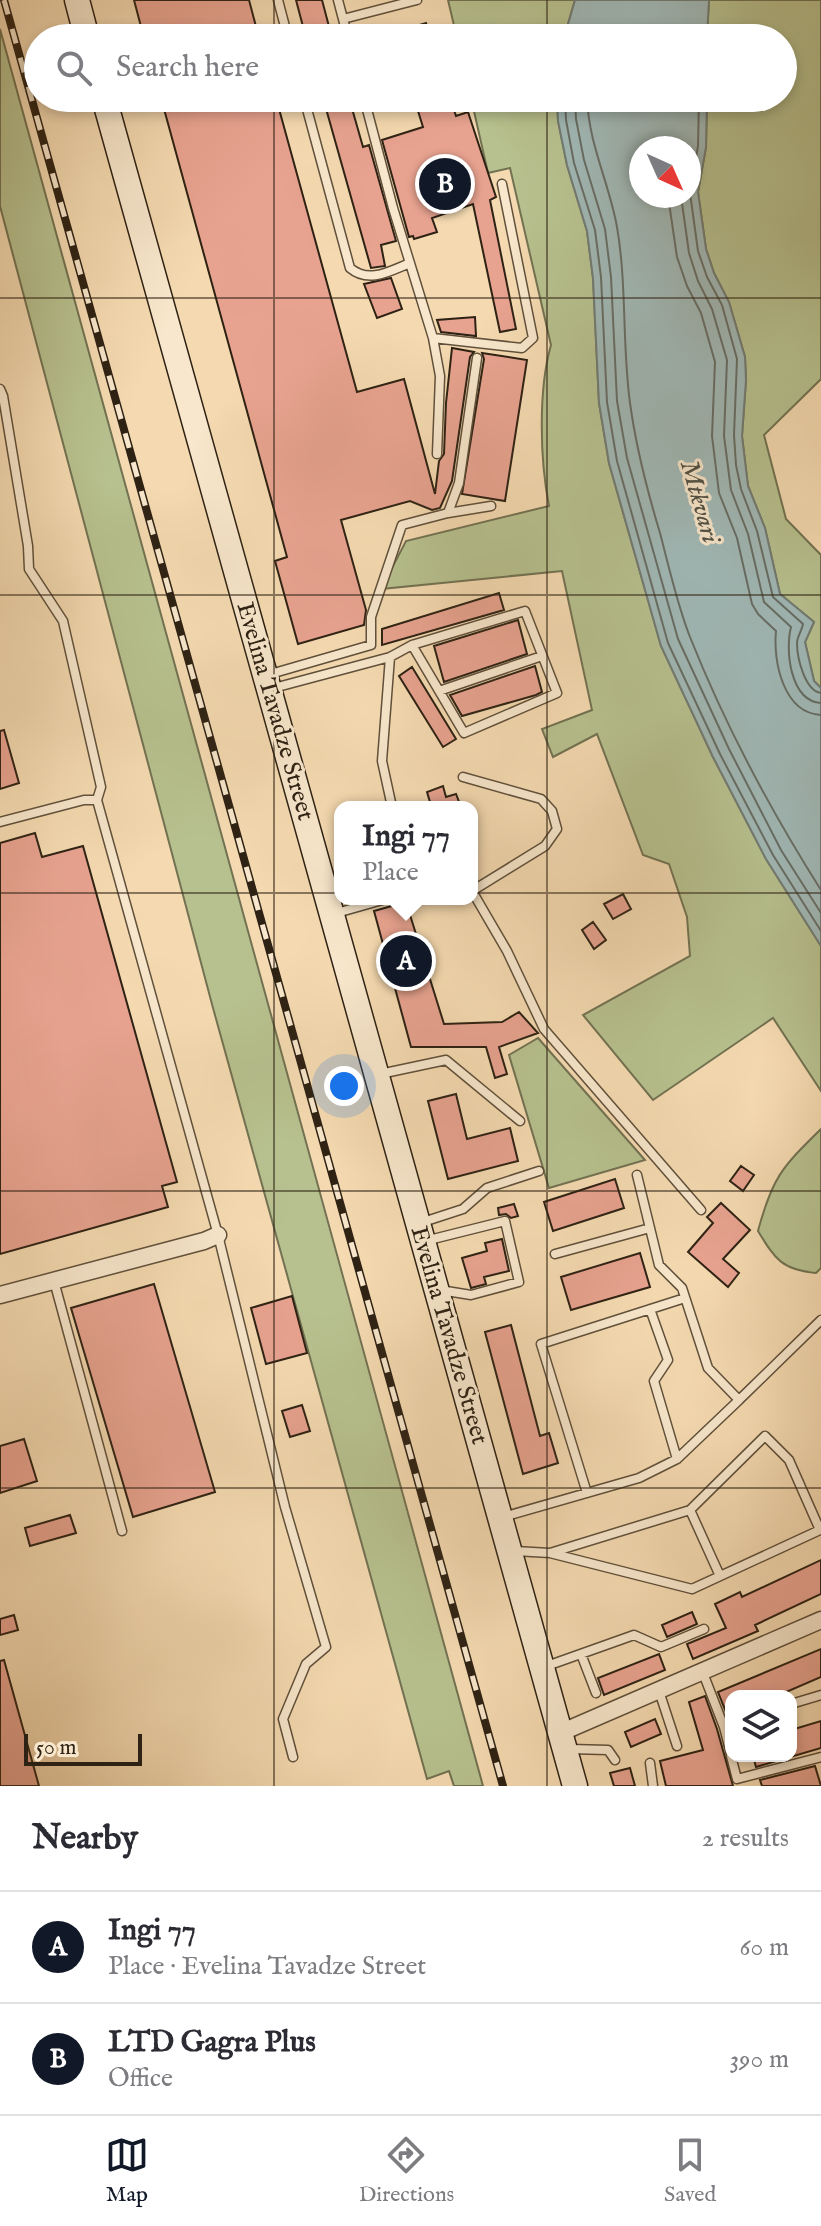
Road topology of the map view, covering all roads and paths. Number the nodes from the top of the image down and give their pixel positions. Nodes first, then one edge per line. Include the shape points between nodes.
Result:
1 (77, 0) edge
2 (278, 0) edge
3 (338, 0) edge
4 (417, 0) edge
5 (343, 19) junction
6 (83, 24) edge
7 (284, 24) edge
8 (344, 24) edge
9 (108, 112) edge
10 (308, 112) edge
11 (368, 112) edge
12 (502, 184) dead end
13 (410, 263) junction
14 (433, 338) junction
15 (477, 358) dead end
16 (0, 389) edge
17 (437, 454) dead end
18 (491, 506) dead end
19 (448, 513) junction
20 (412, 645) junction
21 (542, 656) junction
22 (390, 657) junction
23 (268, 682) junction
24 (439, 691) junction
25 (463, 777) dead end
26 (97, 800) junction
27 (391, 801) edge
28 (0, 822) edge
29 (478, 887) edge
30 (478, 901) edge
31 (365, 905) edge
32 (333, 914) junction
33 (377, 1074) junction
34 (520, 1121) dead end
35 (539, 1171) dead end
36 (637, 1175) dead end
37 (701, 1210) dead end
38 (650, 1228) junction
39 (421, 1232) junction
40 (218, 1235) junction
41 (555, 1254) dead end
42 (53, 1280) junction
43 (437, 1289) junction
44 (0, 1295) edge
45 (685, 1298) junction
46 (650, 1309) junction
47 (821, 1320) edge
48 (739, 1400) junction
49 (677, 1459) junction
50 (587, 1493) junction
51 (690, 1510) junction
52 (501, 1518) junction
53 (122, 1531) dead end
54 (510, 1551) junction
55 (550, 1553) junction
56 (720, 1576) junction
57 (821, 1620) edge
58 (704, 1629) dead end
59 (581, 1654) junction
60 (542, 1668) junction
61 (703, 1673) junction
62 (659, 1691) junction
63 (596, 1693) dead end
64 (821, 1695) edge
65 (797, 1702) edge
66 (725, 1719) edge
67 (562, 1741) junction
68 (677, 1746) dead end
69 (293, 1757) dead end
70 (820, 1759) edge
71 (615, 1760) dead end
72 (733, 1762) edge
73 (650, 1763) dead end
74 (737, 1782) edge
75 (575, 1786) edge
76 (653, 1786) edge

1 - 6 main road
2 - 7 lane
3 - 5 lane
4 - 5 lane
5 - 8 lane
9 - 23 main road, Evelina Tavadze Street
10 - 13 lane via 350,268 371,277
11 - 13 lane
12 - 14 lane via 533,338 522,348
13 - 14 lane
14 - 17 lane via 440,376
15 - 19 lane via 459,483
16 - 26 lane via 29,569 63,621 101,787
18 - 19 lane
19 - 23 lane via 402,525 371,617 371,645
20 - 21 lane via 525,611
20 - 22 lane
20 - 24 lane
21 - 24 lane
21 - 24 lane via 557,693 464,733
22 - 23 lane
22 - 27 lane via 382,761
23 - 32 main road, Evelina Tavadze Street
25 - 29 lane via 541,799 552,811 557,829 545,846
26 - 28 lane
26 - 40 lane
30 - 37 lane via 544,1029
31 - 32 lane
32 - 33 main road, Evelina Tavadze Street
33 - 34 lane via 446,1060
33 - 39 main road, Evelina Tavadze Street
35 - 39 lane via 487,1188 463,1209
36 - 38 lane
38 - 41 lane
38 - 45 lane via 659,1265
39 - 43 main road, Evelina Tavadze Street
39 - 43 lane via 505,1221 519,1282 471,1295
40 - 42 street
40 - 69 lane via 285,1507 326,1647 306,1664 283,1719
42 - 44 street
42 - 53 lane
43 - 52 main road, Evelina Tavadze Street
45 - 46 lane
45 - 48 lane via 708,1368
46 - 49 lane via 668,1360 654,1381
46 - 50 lane via 541,1344
47 - 48 lane
48 - 49 lane
49 - 50 lane via 639,1478
50 - 52 lane
51 - 55 lane
51 - 56 lane
51 - 56 lane via 765,1436 789,1460 820,1530
52 - 54 main road, Evelina Tavadze Street
54 - 55 lane
54 - 60 main road, Evelina Tavadze Street
55 - 56 lane via 692,1589
57 - 61 street
58 - 59 lane via 661,1647 634,1635
59 - 60 lane
59 - 63 lane
60 - 67 main road, Evelina Tavadze Street
61 - 62 street
61 - 66 lane
62 - 67 street
62 - 68 lane
64 - 65 lane
67 - 71 lane via 608,1750
67 - 75 main road, Evelina Tavadze Street
70 - 74 lane
72 - 74 lane
73 - 76 lane

